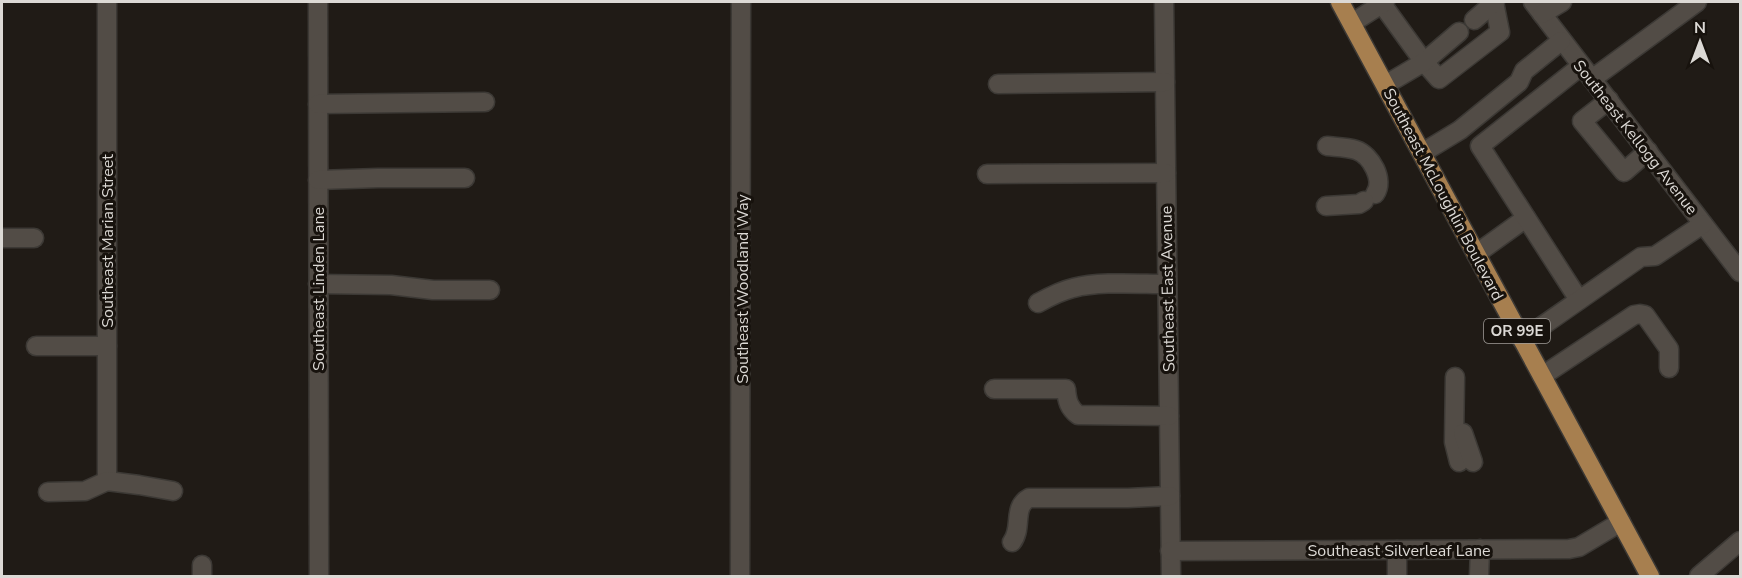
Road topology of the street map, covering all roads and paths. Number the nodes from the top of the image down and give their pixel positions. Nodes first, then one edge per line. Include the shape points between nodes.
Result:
1 (107, 2) edge
2 (318, 2) edge
3 (741, 2) edge
4 (1164, 2) edge
5 (1340, 2) edge
6 (1495, 2) edge
7 (1562, 2) edge
8 (1697, 2) edge
9 (1384, 3) edge
10 (1537, 8) edge
11 (1474, 20) dead end
12 (1352, 23) junction
13 (1460, 32) dead end
14 (1562, 41) junction
15 (1424, 62) junction
16 (1587, 73) junction
17 (1165, 82) junction
18 (998, 84) dead end
19 (1385, 85) junction
20 (1609, 100) junction
21 (485, 102) dead end
22 (318, 104) junction
23 (1327, 146) dead end
24 (1648, 151) junction
25 (1422, 153) junction
26 (1166, 173) junction
27 (987, 174) dead end
28 (465, 178) dead end
29 (318, 180) junction
30 (1326, 206) dead end
31 (1526, 218) junction
32 (1703, 224) junction
33 (2, 238) edge
34 (34, 238) dead end
35 (1476, 254) junction
36 (1737, 261) edge
37 (318, 284) junction
38 (1167, 284) junction
39 (490, 290) dead end
40 (1579, 300) junction
41 (1038, 303) dead end
42 (1522, 340) junction
43 (36, 346) dead end
44 (107, 346) junction
45 (1669, 368) dead end
46 (1455, 376) dead end
47 (1542, 376) junction
48 (994, 390) dead end
49 (1169, 417) junction
50 (1466, 462) dead end
51 (107, 481) junction
52 (173, 491) dead end
53 (48, 492) dead end
54 (1170, 496) junction
55 (1621, 522) junction
56 (1012, 542) dead end
57 (1740, 542) edge
58 (1480, 549) junction
59 (1397, 550) junction
60 (1170, 551) junction
61 (319, 576) edge
62 (740, 576) edge
63 (1171, 576) edge
64 (1397, 576) edge
65 (1479, 576) edge
66 (1650, 576) edge
67 (1699, 576) edge

1 - 44 street, Southeast Marian Street
2 - 22 street, Southeast Linden Lane
3 - 62 street, Southeast Woodland Way
4 - 17 street, Southeast East Avenue
5 - 12 main road, Southeast McLoughlin Boulevard / OR 99E
6 - 11 street
6 - 15 street via 1500,32 1439,79
7 - 10 street
8 - 16 street
9 - 12 street
9 - 15 street
10 - 14 street, Southeast Kellogg Avenue
12 - 19 main road, Southeast McLoughlin Boulevard / OR 99E
13 - 15 street
14 - 16 street, Southeast Kellogg Avenue
14 - 25 street via 1460,130
15 - 19 street
16 - 20 street, Southeast Kellogg Avenue
16 - 31 street via 1480,146
17 - 18 street
17 - 26 street, Southeast East Avenue
19 - 25 main road, Southeast McLoughlin Boulevard / OR 99E
20 - 24 street, Southeast Kellogg Avenue
20 - 24 street via 1582,122 1624,172
21 - 22 street
22 - 29 street, Southeast Linden Lane
23 - 30 street via 1356,150 1372,163 1367,194
24 - 32 street, Southeast Kellogg Avenue
25 - 35 main road, Southeast McLoughlin Boulevard / OR 99E
26 - 27 street
26 - 38 street, Southeast East Avenue
28 - 29 street
29 - 37 street, Southeast Linden Lane
31 - 35 street
31 - 40 street
32 - 36 street, Southeast Kellogg Avenue
32 - 40 street via 1655,256 1641,256
33 - 34 street
35 - 42 main road, Southeast McLoughlin Boulevard / OR 99E
37 - 39 street
37 - 61 street, Southeast Linden Lane
38 - 41 street via 1074,288
38 - 49 street, Southeast East Avenue
40 - 42 street
42 - 47 main road, Southeast McLoughlin Boulevard / OR 99E
43 - 44 street
44 - 51 street, Southeast Marian Street
45 - 47 street via 1669,349 1645,315 1640,314
46 - 50 street via 1455,408
47 - 55 main road, Southeast McLoughlin Boulevard / OR 99E
48 - 49 street via 1066,389 1071,409 1078,415
49 - 54 street, Southeast East Avenue
51 - 52 street
51 - 53 street via 85,491
54 - 56 street via 1029,498 1021,504
54 - 60 street, Southeast East Avenue
55 - 58 street, Southeast Silverleaf Lane via 1580,547
55 - 66 main road, Southeast McLoughlin Boulevard / OR 99E
57 - 67 street
58 - 59 street, Southeast Silverleaf Lane
58 - 65 street
59 - 60 street, Southeast Silverleaf Lane
59 - 64 street
60 - 63 street, Southeast East Avenue

